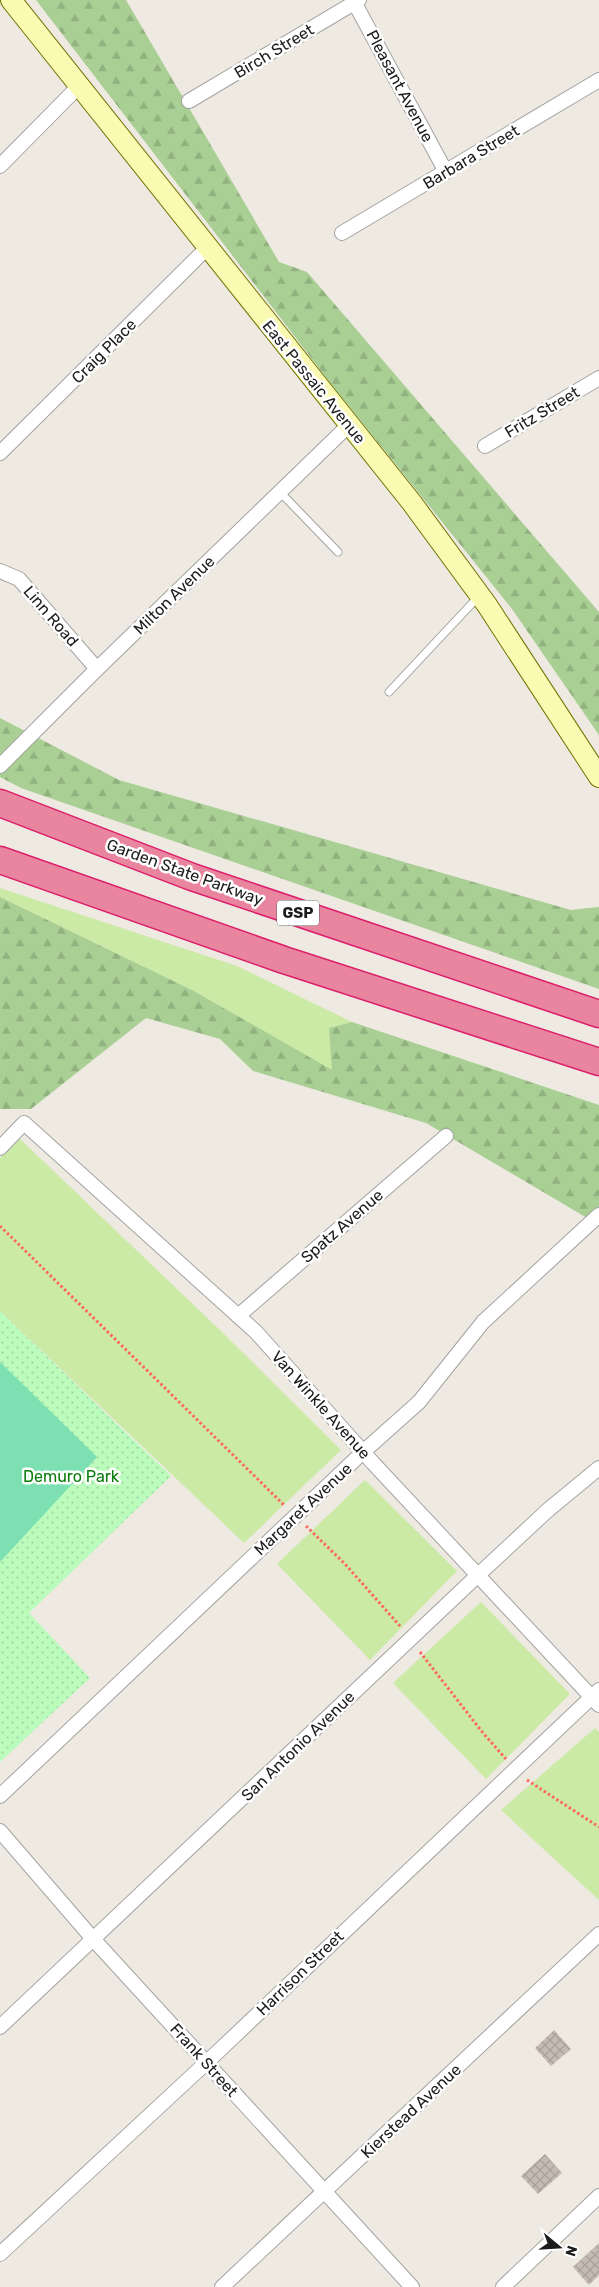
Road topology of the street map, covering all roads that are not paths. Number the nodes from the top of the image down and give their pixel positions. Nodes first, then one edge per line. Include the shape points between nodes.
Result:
1 (11, 0) edge
2 (356, 1) edge
3 (599, 80) edge
4 (80, 86) junction
5 (189, 101) dead end
6 (0, 166) edge
7 (446, 172) junction
8 (342, 233) dead end
9 (207, 248) junction
10 (599, 378) edge
11 (349, 425) junction
12 (485, 446) dead end
13 (0, 453) edge
14 (280, 492) junction
15 (338, 552) dead end
16 (0, 571) edge
17 (480, 596) junction
18 (97, 669) junction
19 (389, 692) dead end
20 (0, 766) edge
21 (599, 777) edge
22 (0, 803) edge
23 (0, 860) edge
24 (599, 1014) edge
25 (599, 1062) edge
26 (446, 1136) dead end
27 (0, 1148) edge
28 (599, 1215) edge
29 (238, 1316) junction
30 (363, 1452) junction
31 (599, 1468) edge
32 (478, 1576) junction
33 (596, 1697) edge
34 (0, 1796) edge
35 (0, 1831) edge
36 (599, 1934) edge
37 (94, 1940) junction
38 (0, 2027) edge
39 (206, 2063) junction
40 (324, 2191) junction
41 (599, 2196) edge
42 (0, 2254) edge
43 (222, 2287) edge
44 (412, 2287) edge
45 (503, 2287) edge

1 - 4 main road, East Passaic Avenue
2 - 5 street, Birch Street
2 - 7 street, Pleasant Avenue
3 - 7 street, Barbara Street
4 - 6 street
4 - 9 main road, East Passaic Avenue
7 - 8 street, Barbara Street
9 - 11 main road, East Passaic Avenue
9 - 13 street, Craig Place
10 - 12 street, Fritz Street
11 - 14 street, Milton Avenue
11 - 17 main road, East Passaic Avenue via 412,503
14 - 15 lane
14 - 18 street, Milton Avenue
16 - 18 street, Linn Road via 19,579
17 - 19 lane
17 - 21 main road, East Passaic Avenue
18 - 20 street, Milton Avenue
22 - 24 highway, Garden State Parkway / GSP via 192,877
23 - 25 highway via 275,957
26 - 29 street, Spatz Avenue
27 - 29 street, Van Winkle Avenue via 24,1123
28 - 30 street, Margaret Avenue via 483,1322 419,1402
29 - 30 street, Van Winkle Avenue
30 - 32 street, Van Winkle Avenue
30 - 34 street, Margaret Avenue
31 - 32 street, San Antonio Avenue via 548,1510
32 - 33 street, Van Winkle Avenue
32 - 37 street, San Antonio Avenue
33 - 39 street, Harrison Street
35 - 37 street, Frank Street
36 - 40 street, Kierstead Avenue
37 - 38 street, San Antonio Avenue
37 - 39 street, Frank Street
39 - 40 street, Frank Street
39 - 42 street, Harrison Street
40 - 43 street, Kierstead Avenue
40 - 44 street, Frank Street
41 - 45 street

